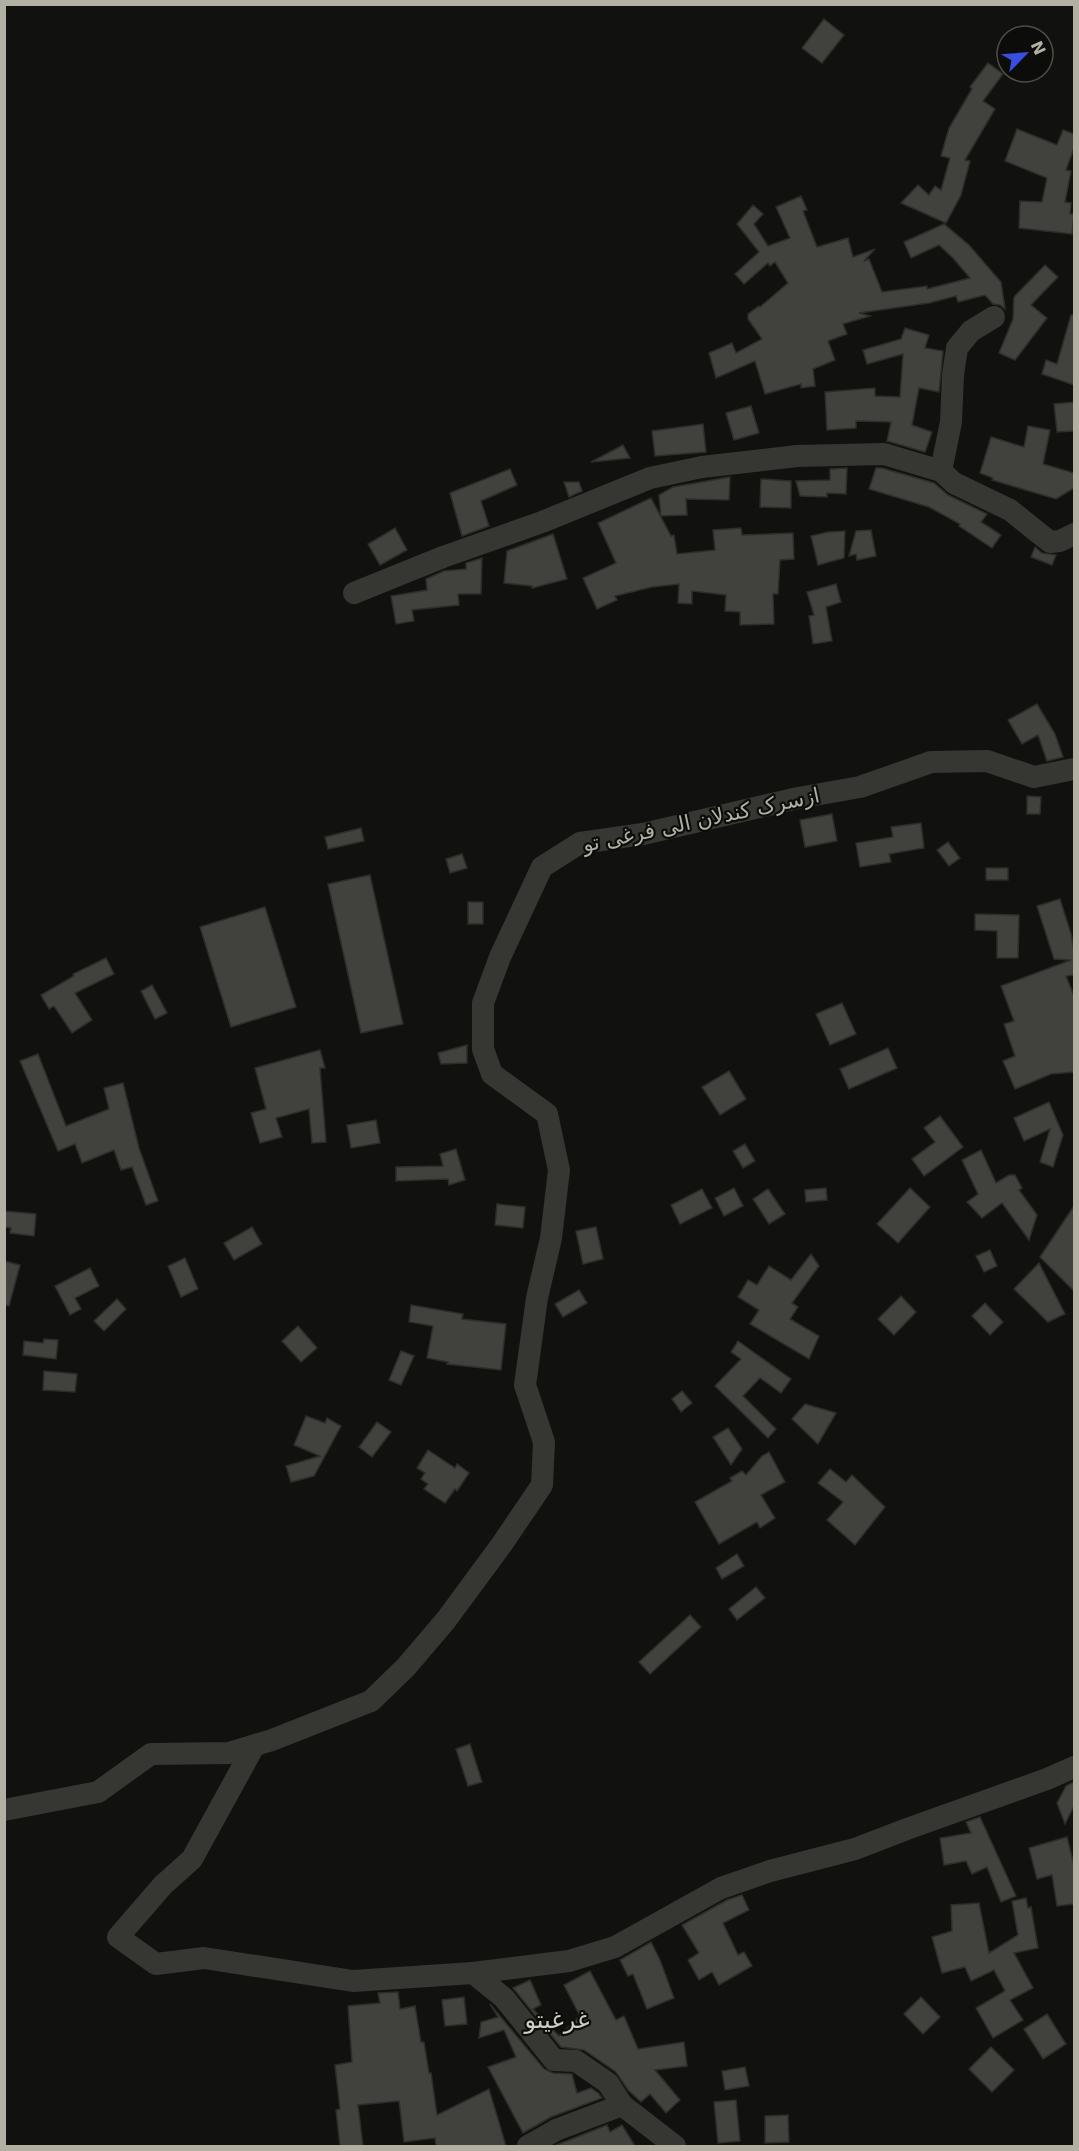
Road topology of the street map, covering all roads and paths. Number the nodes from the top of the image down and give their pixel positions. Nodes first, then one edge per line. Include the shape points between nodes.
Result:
1 (994, 317) dead end
2 (941, 471) junction
3 (1074, 534) edge
4 (354, 593) dead end
5 (1074, 769) edge
6 (254, 1746) junction
7 (1074, 1767) edge
8 (4, 1810) edge
9 (472, 1973) junction
10 (622, 2105) junction
11 (528, 2146) edge
12 (675, 2146) edge

1 - 2 street via 971,331 957,348 951,422
2 - 3 street via 954,483 1010,510 1050,542
2 - 4 street via 884,454 797,456 702,467 650,478
5 - 6 street, ازسرک کندلان الی فرغی تو via 1034,777 987,761 931,762 860,787 643,834 580,843 542,867 483,1004 483,1049 492,1074 547,1114 559,1170 525,1385 544,1442 542,1485 446,1620 370,1701
6 - 8 street, ازسرک کندلان الی فرغی تو via 229,1754 151,1754 98,1792
6 - 9 street via 192,1859 163,1885 118,1937 156,1964 204,1958 353,1981
7 - 9 street via 855,1849 721,1888 615,1947 569,1961
9 - 10 street via 504,1998 554,2060 576,2061 608,2084
10 - 11 street via 556,2130
10 - 12 street

